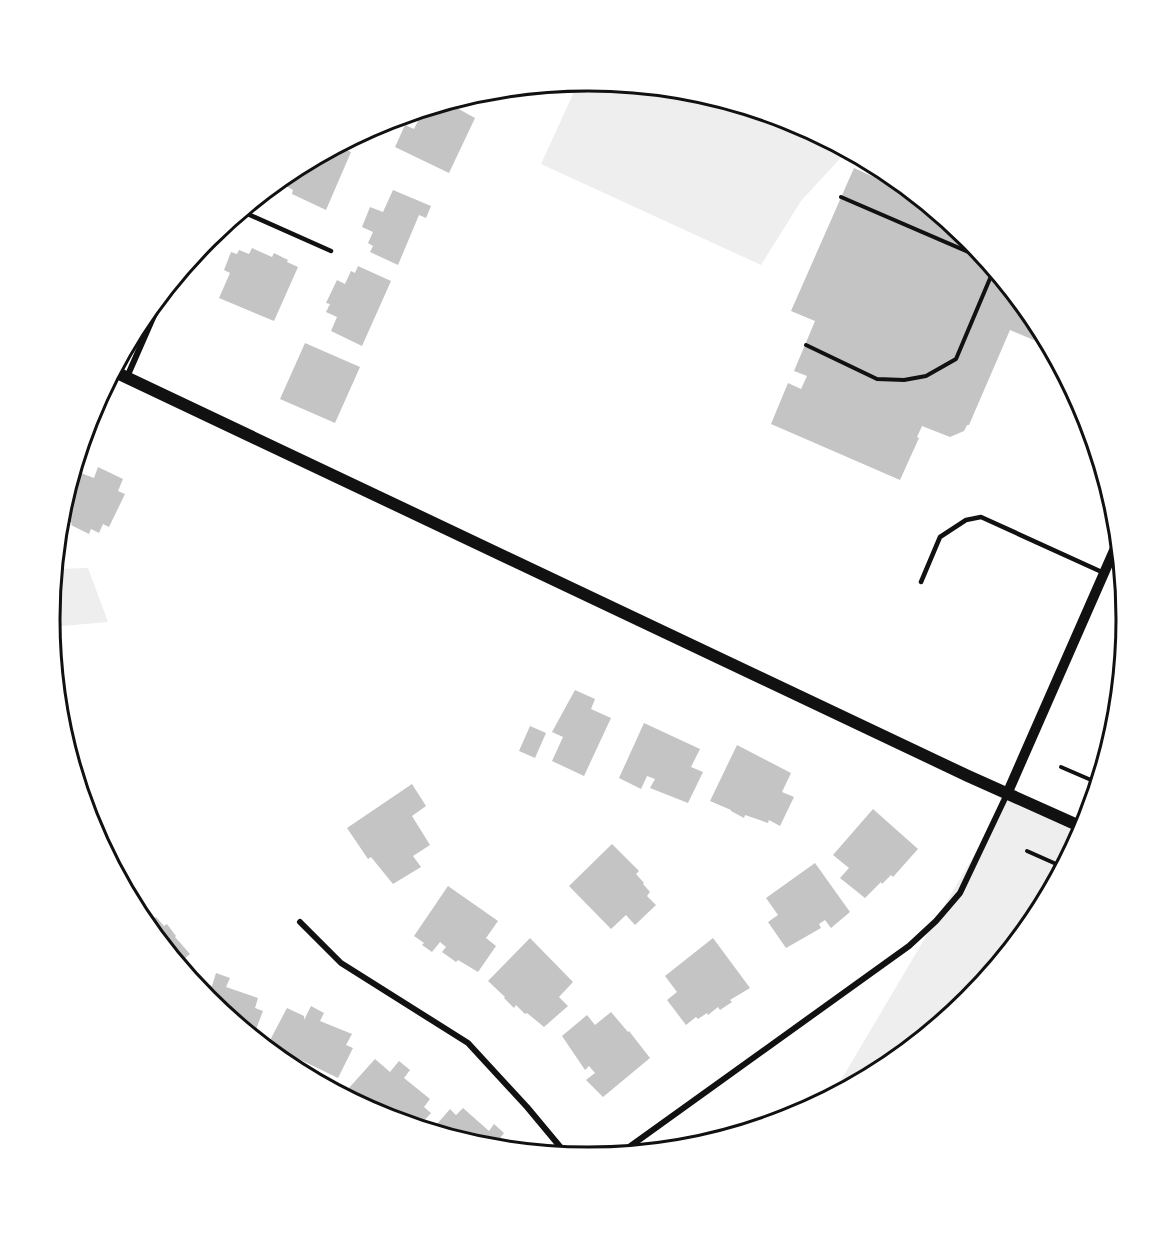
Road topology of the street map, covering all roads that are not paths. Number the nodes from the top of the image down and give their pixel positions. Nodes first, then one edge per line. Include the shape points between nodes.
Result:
1 (249, 215) edge
2 (331, 251) dead end
3 (149, 326) edge
4 (120, 374) edge
5 (126, 377) junction
6 (1112, 555) edge
7 (1104, 573) junction
8 (921, 582) dead end
9 (1007, 794) junction
10 (1075, 824) edge
11 (300, 922) dead end
12 (632, 1145) edge
13 (560, 1146) edge

1 - 2 lane
3 - 5 street
4 - 5 main road
5 - 9 main road
6 - 7 street
7 - 8 lane via 981,517 966,520 940,537
7 - 9 street
9 - 10 main road
9 - 12 street via 960,893 936,921 909,946
11 - 13 street via 341,963 468,1042

